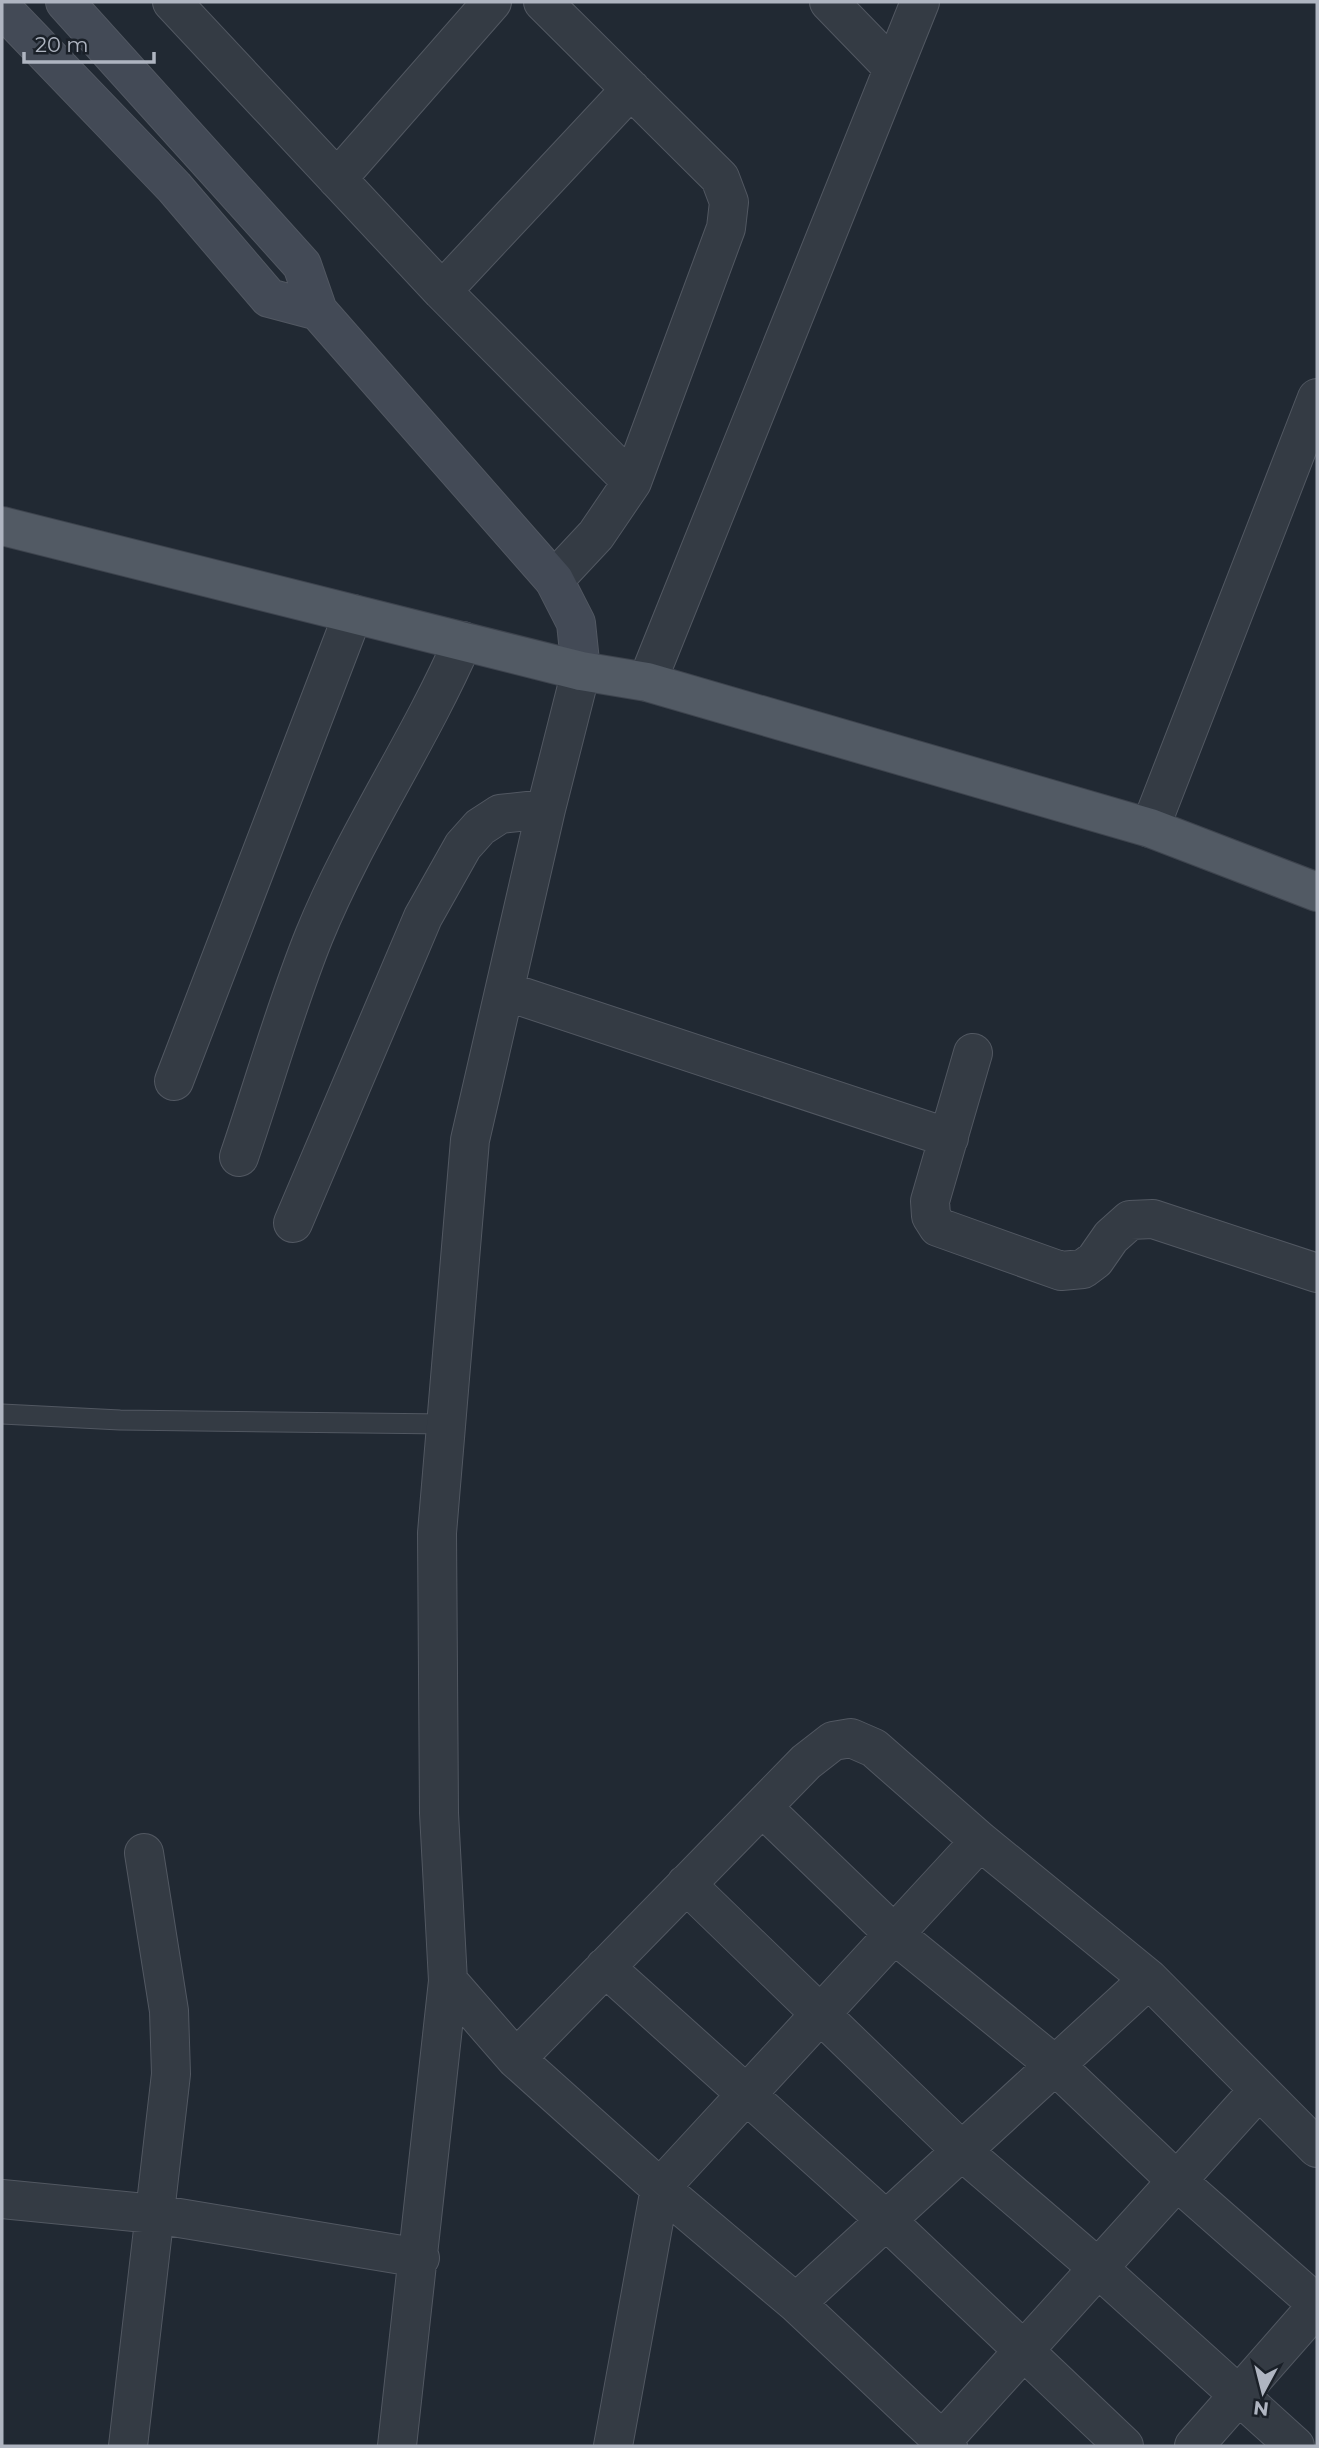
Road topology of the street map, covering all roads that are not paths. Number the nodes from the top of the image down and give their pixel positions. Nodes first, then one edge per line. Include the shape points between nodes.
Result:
1 (65, 2) edge
2 (492, 2) edge
3 (543, 2) edge
4 (829, 2) edge
5 (919, 2) edge
6 (2, 8) edge
7 (189, 8) edge
8 (892, 67) junction
9 (631, 89) junction
10 (337, 179) junction
11 (442, 290) junction
12 (318, 311) junction
13 (1317, 398) edge
14 (632, 482) junction
15 (2, 526) edge
16 (554, 580) junction
17 (353, 614) junction
18 (463, 641) junction
19 (581, 671) junction
20 (647, 682) junction
21 (546, 809) junction
22 (1150, 828) junction
23 (1317, 892) edge
24 (505, 991) junction
25 (974, 1053) dead end
26 (174, 1081) dead end
27 (949, 1138) junction
28 (239, 1157) dead end
29 (293, 1223) dead end
30 (1317, 1273) edge
31 (2, 1413) edge
32 (446, 1424) junction
33 (762, 1807) junction
34 (981, 1841) junction
35 (144, 1853) dead end
36 (686, 1884) junction
37 (894, 1934) junction
38 (606, 1967) junction
39 (1149, 1979) junction
40 (448, 1982) junction
41 (821, 2011) junction
42 (516, 2059) junction
43 (1055, 2065) junction
44 (1258, 2091) junction
45 (746, 2096) junction
46 (1317, 2148) edge
47 (962, 2151) junction
48 (1177, 2181) junction
49 (660, 2188) junction
50 (2, 2199) edge
51 (155, 2214) junction
52 (886, 2220) junction
53 (421, 2258) junction
54 (1098, 2268) junction
55 (796, 2303) junction
56 (1317, 2305) edge
57 (1022, 2353) junction
58 (1239, 2396) junction
59 (945, 2444) edge
60 (128, 2446) edge
61 (397, 2446) edge
62 (613, 2446) edge
63 (1124, 2446) edge
64 (1194, 2446) edge
65 (1295, 2446) edge

1 - 12 main road via 302,265
2 - 10 street
3 - 9 street
4 - 8 street
5 - 8 street
6 - 12 main road via 174,187 269,298
7 - 10 street
8 - 20 street
9 - 11 street
9 - 14 street via 720,178 729,202 726,229
10 - 11 street
11 - 14 street
12 - 16 main road
13 - 22 street
14 - 16 street via 596,536
15 - 17 main road
16 - 19 main road via 576,623
17 - 18 main road
17 - 26 street
18 - 19 main road
18 - 28 street via 435,705 386,789 315,935
19 - 20 main road
19 - 21 street
20 - 22 main road
21 - 24 street
21 - 29 street via 500,814 463,846 423,917
22 - 23 main road
24 - 27 street
24 - 32 street via 470,1140
25 - 27 street
27 - 30 street via 930,1201 938,1227 1061,1271 1083,1269 1130,1220 1153,1219
31 - 32 lane via 120,1420
32 - 40 street via 437,1533 439,1813
33 - 34 street via 833,1741 851,1738 874,1748
33 - 36 street
33 - 37 street
34 - 37 street
34 - 39 street
35 - 51 street via 169,2011 170,2062
36 - 38 street
36 - 41 street
37 - 41 street
37 - 43 street
38 - 42 street
38 - 45 street
39 - 43 street
39 - 44 street
40 - 42 street
40 - 53 street
41 - 45 street
41 - 47 street
42 - 49 street
43 - 47 street
43 - 48 street
44 - 46 street
44 - 48 street
45 - 49 street
45 - 52 street
47 - 52 street
47 - 54 street
48 - 54 street
48 - 56 street
49 - 55 street
49 - 62 street
50 - 51 street
51 - 53 street
51 - 60 street
52 - 55 street
52 - 57 street
53 - 61 street
54 - 57 street
54 - 58 street
55 - 59 street
56 - 58 street
57 - 59 street
57 - 63 street
58 - 64 street
58 - 65 street

